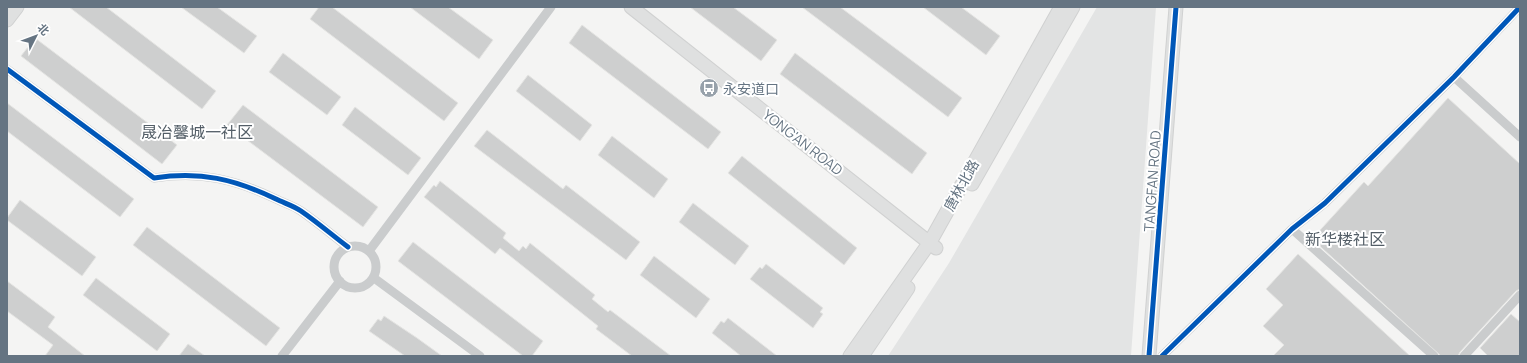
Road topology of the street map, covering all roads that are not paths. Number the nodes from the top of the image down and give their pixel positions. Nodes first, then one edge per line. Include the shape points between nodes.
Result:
1 (17, 7) edge
2 (551, 7) edge
3 (631, 7) edge
4 (1061, 7) edge
5 (1073, 7) edge
6 (1176, 7) edge
7 (1520, 7) edge
8 (7, 20) edge
9 (7, 69) edge
10 (1454, 77) junction
11 (1520, 137) edge
12 (1292, 229) junction
13 (933, 245) junction
14 (348, 247) junction
15 (370, 251) junction
16 (374, 278) junction
17 (340, 281) junction
18 (1520, 295) edge
19 (282, 356) edge
20 (480, 356) edge
21 (850, 356) edge
22 (862, 356) edge
23 (1149, 356) edge
24 (1162, 356) edge
25 (1434, 356) edge
26 (1464, 356) edge

1 - 8 main road
2 - 15 street
3 - 13 main road, YONG'AN ROAD
4 - 13 main road, 唐林北路
5 - 13 main road
6 - 23 main road, TANGFAN ROAD
7 - 10 street
9 - 14 street via 154,178 192,175 251,187 300,211
10 - 11 street
10 - 12 street via 1325,203
12 - 24 street
12 - 25 street
13 - 21 main road, 唐林北路
13 - 22 main road
14 - 15 street via 359,246
14 - 17 street via 342,250 334,262 334,269
15 - 16 street via 376,261
16 - 17 street via 364,287 358,288 351,288
16 - 20 street
17 - 19 street
18 - 26 street

